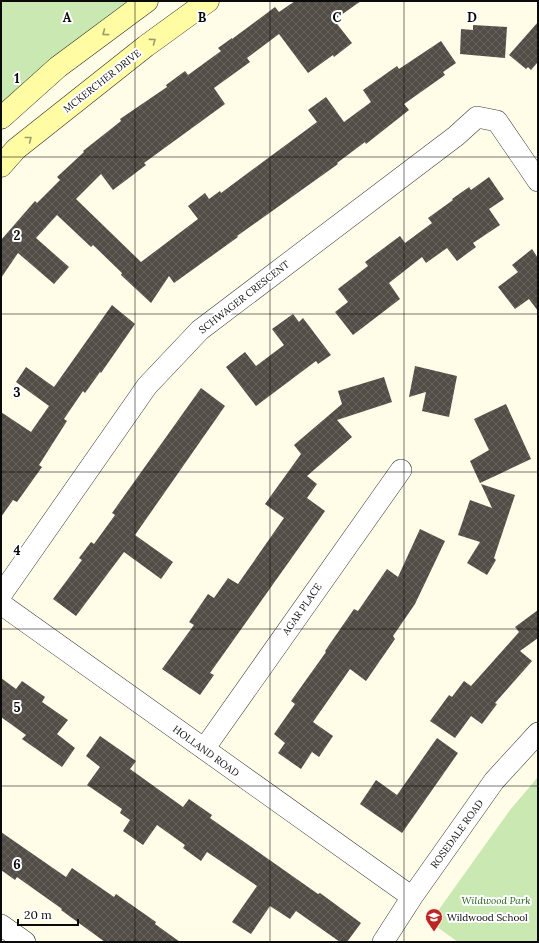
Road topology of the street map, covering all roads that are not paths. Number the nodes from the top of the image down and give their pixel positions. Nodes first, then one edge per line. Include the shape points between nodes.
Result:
1 (147, 1) edge
2 (208, 1) edge
3 (1, 118) edge
4 (1, 166) edge
5 (538, 181) edge
6 (401, 470) dead end
7 (1, 595) edge
8 (1, 604) edge
9 (538, 733) edge
10 (204, 749) junction
11 (412, 897) junction
12 (1, 925) edge
13 (25, 942) edge
14 (383, 942) edge

1 -> 3 main road via 58,67
4 -> 2 main road, MCKERCHER DRIVE via 16,149 146,46
5 - 7 street, SCHWAGER CRESCENT via 497,122 477,117 456,136 200,330 147,386
6 - 10 street, AGAR PLACE
8 - 10 street, HOLLAND ROAD
9 - 11 street, ROSEDALE ROAD via 494,781
10 - 11 street, HOLLAND ROAD
11 - 14 street, ROSEDALE ROAD
12 - 13 street

